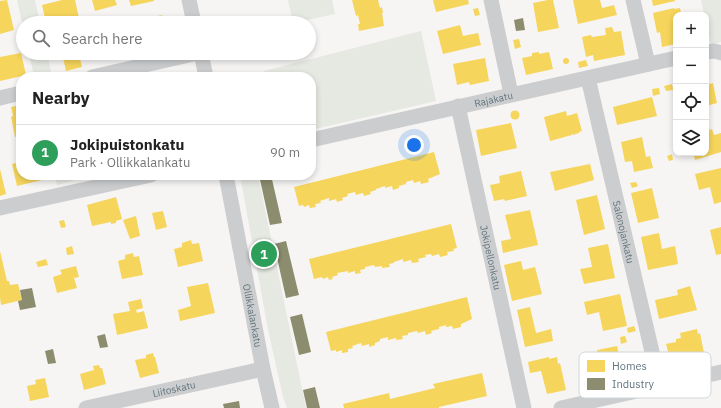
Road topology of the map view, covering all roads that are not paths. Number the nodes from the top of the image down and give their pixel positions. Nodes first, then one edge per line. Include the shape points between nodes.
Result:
1 (189, 0) edge
2 (491, 0) edge
3 (633, 0) edge
4 (192, 16) edge
5 (673, 59) edge
6 (168, 60) edge
7 (201, 60) edge
8 (648, 64) junction
9 (114, 72) edge
10 (205, 72) edge
11 (588, 78) junction
12 (16, 94) edge
13 (511, 94) junction
14 (0, 98) edge
15 (458, 106) junction
16 (316, 139) edge
17 (128, 180) edge
18 (227, 180) edge
19 (0, 208) edge
20 (652, 352) edge
21 (262, 369) junction
22 (721, 372) edge
23 (711, 374) edge
24 (606, 398) edge
25 (86, 408) edge
26 (272, 408) edge
27 (524, 408) edge
28 (561, 408) edge

1 - 4 street
2 - 13 street
3 - 8 street
5 - 8 street, Rajakatu
6 - 9 street
7 - 10 street
8 - 11 street, Rajakatu
11 - 13 street, Rajakatu
11 - 20 street, Salonojankatu
12 - 14 street
13 - 15 street, Rajakatu
15 - 16 street, Rajakatu
15 - 27 street, Jokipellonkatu
17 - 19 street
18 - 21 street, Ollikkalankatu
21 - 25 street, Liitoskatu
21 - 26 street, Ollikkalankatu
22 - 23 street
24 - 28 street

